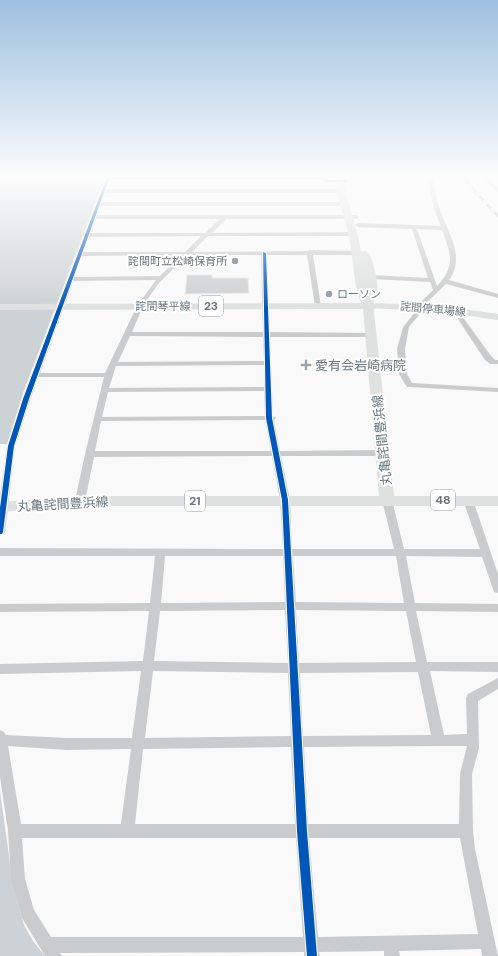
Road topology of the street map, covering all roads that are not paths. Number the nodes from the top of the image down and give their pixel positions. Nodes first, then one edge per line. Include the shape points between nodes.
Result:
1 (354, 220) joint
2 (93, 221) edge
3 (223, 221) edge
4 (359, 221) edge
5 (442, 221) edge
6 (414, 227) junction
7 (445, 228) junction
8 (207, 234) junction
9 (353, 234) junction
10 (87, 235) junction
11 (310, 252) junction
12 (264, 253) junction
13 (356, 253) junction
14 (80, 254) junction
15 (186, 254) junction
16 (161, 278) junction
17 (371, 278) junction
18 (70, 279) junction
19 (432, 280) junction
20 (444, 281) junction
21 (436, 290) junction
22 (498, 296) edge
23 (140, 306) junction
24 (266, 306) junction
25 (318, 306) junction
26 (368, 306) junction
27 (0, 307) edge
28 (57, 307) junction
29 (419, 307) junction
30 (455, 310) junction
31 (497, 318) edge
32 (126, 334) junction
33 (266, 334) junction
34 (371, 335) junction
35 (498, 362) edge
36 (267, 363) junction
37 (113, 364) junction
38 (35, 375) junction
39 (108, 375) junction
40 (268, 389) junction
41 (104, 390) junction
42 (498, 390) edge
43 (271, 418) junction
44 (97, 419) junction
45 (275, 453) junction
46 (384, 453) junction
47 (89, 454) junction
48 (285, 500) junction
49 (388, 500) junction
50 (468, 500) junction
51 (80, 501) junction
52 (498, 501) edge
53 (2, 507) edge
54 (0, 532) edge
55 (0, 552) edge
56 (160, 552) junction
57 (288, 552) junction
58 (400, 552) junction
59 (486, 553) junction
60 (498, 589) edge
61 (156, 606) junction
62 (290, 606) junction
63 (410, 607) junction
64 (0, 608) edge
65 (498, 608) edge
66 (147, 666) junction
67 (423, 667) junction
68 (498, 667) edge
69 (292, 668) junction
70 (0, 669) edge
71 (498, 683) edge
72 (0, 735) edge
73 (0, 740) edge
74 (473, 740) junction
75 (439, 741) junction
76 (297, 742) junction
77 (137, 744) junction
78 (15, 831) junction
79 (127, 831) junction
80 (302, 831) junction
81 (466, 831) junction
82 (487, 941) junction
83 (312, 950) edge
84 (392, 950) edge
85 (51, 951) edge
86 (490, 956) edge

1 - 9 main road, 丸亀詫間豊浜線
1 - 17 main road, 丸亀詫間豊浜線
2 - 10 street
3 - 8 street
4 - 6 street
5 - 7 street
6 - 7 street
6 - 19 street
7 - 20 street via 454,261
8 - 9 street
8 - 10 street
8 - 15 street
9 - 13 main road, 丸亀詫間豊浜線
10 - 14 street
11 - 12 street
11 - 13 street
11 - 25 street
12 - 15 street
12 - 24 street
13 - 26 main road, 丸亀詫間豊浜線 via 362,294
14 - 15 street
14 - 18 street
15 - 16 street
16 - 18 street
16 - 23 street
17 - 19 street
17 - 26 main road, 丸亀詫間豊浜線
18 - 28 street
19 - 21 street
20 - 21 street
20 - 22 street
21 - 29 street
23 - 24 main road, 詫間琴平線 / 23
23 - 28 main road, 詫間琴平線 / 23
23 - 32 street
24 - 25 main road, 詫間琴平線 / 23
24 - 33 street
25 - 26 main road, 詫間琴平線 / 23
26 - 29 main road, 詫間停車場線
26 - 34 main road, 丸亀詫間豊浜線
27 - 28 main road, 23
28 - 38 street
29 - 30 main road, 詫間停車場線
29 - 42 street via 420,310 406,327 401,349 403,374 410,385
30 - 31 main road, 詫間停車場線
30 - 35 street via 488,358
32 - 33 street
32 - 37 street
33 - 34 street
33 - 36 street
34 - 46 main road, 丸亀詫間豊浜線
36 - 37 street
36 - 40 street
37 - 39 street
38 - 39 street
38 - 53 street via 11,446
39 - 41 street
40 - 41 street
40 - 43 street
41 - 44 street
43 - 44 street
43 - 45 street
44 - 47 street
45 - 46 street
45 - 47 street
45 - 48 street
46 - 49 main road, 丸亀詫間豊浜線
47 - 51 street
48 - 49 main road, 丸亀詫間豊浜線 / 21
48 - 51 main road, 丸亀詫間豊浜線 / 21
48 - 57 street
49 - 50 main road, 48
49 - 58 street
50 - 52 main road, 48
50 - 59 street
51 - 53 main road, 丸亀詫間豊浜線 / 21
53 - 54 street
55 - 56 street
56 - 57 street
56 - 61 street
57 - 58 street
57 - 62 street
58 - 59 street
58 - 63 street
59 - 60 street
61 - 62 street
61 - 64 street
61 - 66 street
62 - 63 street
62 - 69 street
63 - 65 street
63 - 67 street
66 - 69 street
66 - 70 street
66 - 77 street
67 - 68 street
67 - 69 street
67 - 75 street
69 - 76 street
71 - 74 street via 472,698
72 - 73 street
73 - 77 street via 67,744
73 - 78 street
74 - 75 street
74 - 81 street via 466,774
75 - 76 street
76 - 77 street
76 - 80 street
77 - 79 street
78 - 79 street
78 - 85 street via 18,879 27,913
79 - 80 street
80 - 81 street
80 - 83 street
81 - 82 street
82 - 84 street
82 - 86 street
83 - 84 street
83 - 85 street

